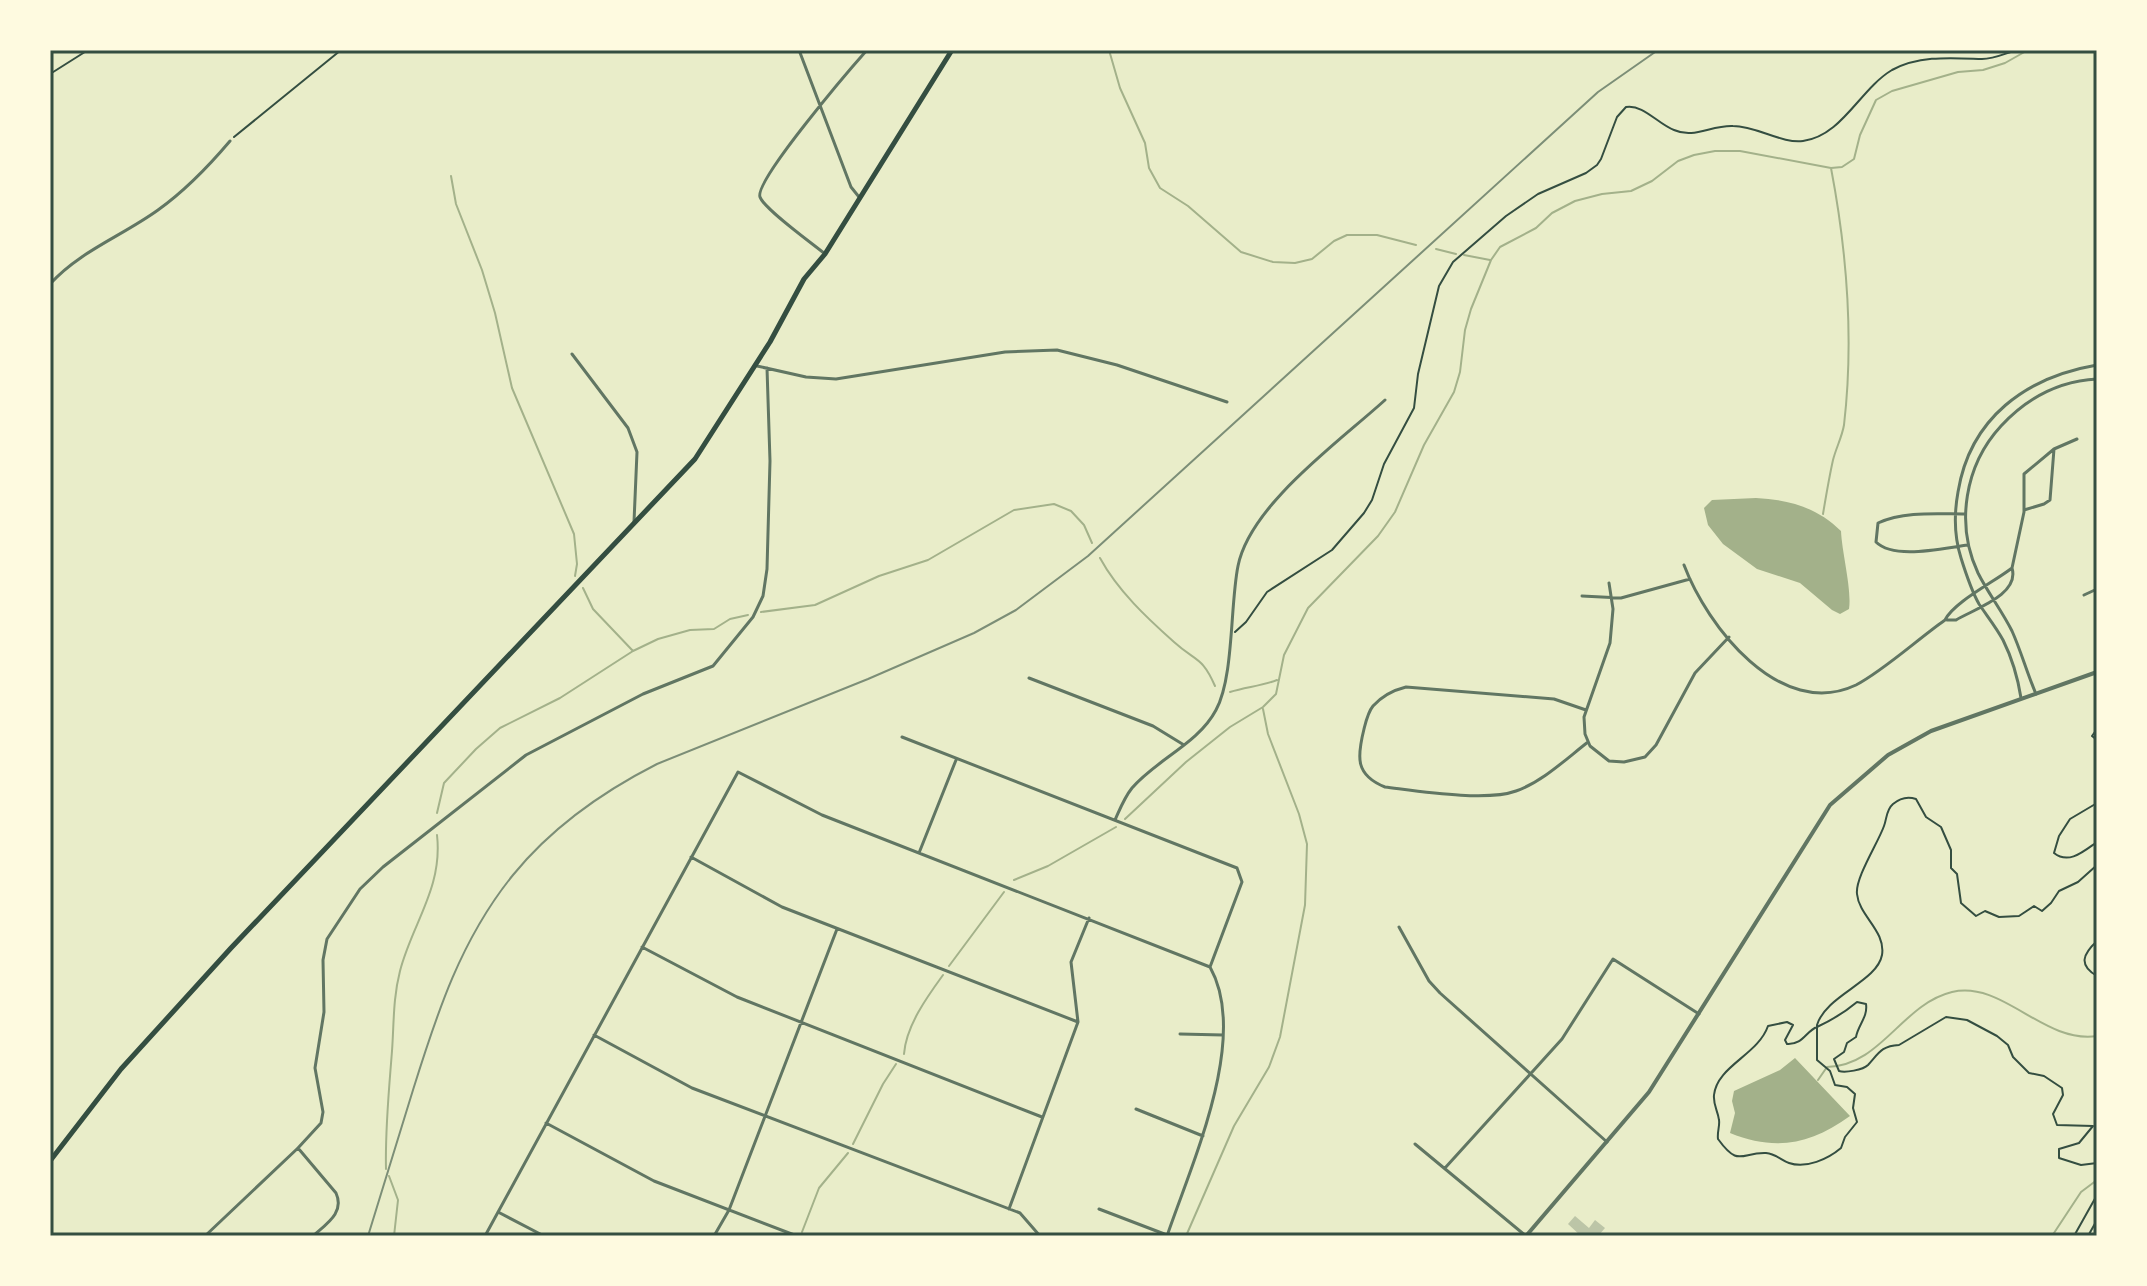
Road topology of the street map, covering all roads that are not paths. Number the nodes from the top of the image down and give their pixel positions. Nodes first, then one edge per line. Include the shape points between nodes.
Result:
1 (799, 50) edge
2 (867, 50) edge
3 (952, 50) edge
4 (820, 106) junction
5 (230, 141) road end
6 (859, 197) junction
7 (825, 254) junction
8 (50, 284) edge
9 (572, 354) dead end
10 (754, 365) junction
11 (2097, 365) edge
12 (767, 368) junction
13 (2097, 379) edge
14 (1385, 400) dead end
15 (1227, 402) dead end
16 (1981, 432) junction
17 (1990, 438) junction
18 (2077, 439) dead end
19 (2054, 449) junction
20 (2024, 510) junction
21 (1954, 514) junction
22 (1965, 514) junction
23 (634, 526) junction
24 (1968, 545) junction
25 (1957, 546) junction
26 (1684, 565) dead end
27 (2012, 568) junction
28 (1690, 579) junction
29 (1609, 583) dead end
30 (1986, 587) junction
31 (2097, 589) edge
32 (1974, 594) junction
33 (2084, 595) dead end
34 (1582, 596) dead end
35 (1611, 599) junction
36 (1993, 599) junction
37 (1981, 607) junction
38 (1945, 620) junction
39 (1729, 637) junction
40 (2097, 672) edge
41 (1029, 678) dead end
42 (2036, 694) junction
43 (2022, 699) junction
44 (1586, 710) junction
45 (902, 737) dead end
46 (1588, 742) junction
47 (1184, 745) junction
48 (956, 759) junction
49 (1115, 820) junction
50 (919, 853) junction
51 (691, 857) junction
52 (1089, 918) junction
53 (1399, 927) dead end
54 (837, 929) junction
55 (642, 947) junction
56 (1210, 967) junction
57 (1699, 1014) junction
58 (801, 1022) junction
59 (1078, 1022) junction
60 (1180, 1034) dead end
61 (594, 1035) junction
62 (1223, 1035) junction
63 (1531, 1074) junction
64 (1136, 1109) dead end
65 (766, 1116) junction
66 (1042, 1117) junction
67 (546, 1123) junction
68 (1203, 1136) junction
69 (1607, 1142) junction
70 (1415, 1144) dead end
71 (298, 1148) junction
72 (50, 1161) edge
73 (1445, 1168) junction
74 (1009, 1209) junction
75 (1099, 1209) dead end
76 (729, 1210) junction
77 (498, 1212) junction
78 (205, 1236) edge
79 (313, 1236) edge
80 (485, 1236) edge
81 (544, 1236) edge
82 (714, 1236) edge
83 (797, 1236) edge
84 (1040, 1236) edge
85 (1167, 1236) edge
86 (1526, 1236) edge

1 - 4 street
2 - 4 street
3 - 6 main road
4 - 6 street
4 - 7 street via 763,181 760,196
5 - 8 street via 184,190 67,266
6 - 7 main road
7 - 10 main road via 804,279
9 - 23 street via 628,428 637,452
10 - 12 street
10 - 23 main road via 695,459
11 - 16 street via 2049,377 2014,396
12 - 15 street via 836,379 1005,352 1057,350
12 - 71 street via 767,569 753,617 713,666 643,694 526,755 360,889 327,939 315,1068 323,1117
13 - 17 street via 2029,399
14 - 47 street via 1283,492 1250,532 1238,565 1220,701 1206,725
16 - 17 street
16 - 21 street via 1965,461
17 - 22 street via 1975,464
18 - 19 street
19 - 20 street via 2024,474
19 - 20 street via 2050,500
20 - 27 street
21 - 22 street
21 - 25 street
21 - 25 street via 1886,519 1878,523 1876,542 1897,552
22 - 24 street
23 - 72 main road via 112,1078
24 - 25 street
24 - 30 street
25 - 32 street
26 - 28 street
27 - 30 street
27 - 36 street via 2007,589
28 - 35 street
28 - 39 street
29 - 35 street
30 - 32 street
30 - 36 street
31 - 33 street
32 - 37 street
32 - 38 street
34 - 35 street
35 - 44 street via 1610,643
36 - 37 street
36 - 42 street
37 - 38 street
37 - 43 street via 2004,642
38 - 39 street via 1856,685 1817,693 1780,684 1764,674
39 - 46 street via 1695,673 1645,757 1609,761
40 - 42 street
41 - 47 street via 1153,726
42 - 43 street
43 - 57 street via 1931,731 1888,755 1830,805
44 - 46 street
44 - 46 street via 1554,699 1406,687 1372,707 1359,748 1364,773 1385,787 1496,795 1536,781
45 - 48 street
47 - 49 street via 1130,791
48 - 49 street
48 - 50 street
49 - 56 street via 1240,871 1242,882
50 - 51 street via 822,815 738,772
50 - 52 street
51 - 54 street via 782,907
51 - 55 street
52 - 56 street
52 - 59 street via 1071,962
53 - 63 street via 1429,981
54 - 58 street
54 - 59 street
55 - 58 street via 737,997
55 - 61 street
56 - 62 street via 1223,1001
57 - 63 street via 1613,959 1562,1039
57 - 69 street via 1649,1092
58 - 65 street
58 - 66 street
59 - 66 street
60 - 62 street
61 - 65 street via 692,1088
61 - 67 street
62 - 68 street
63 - 69 street
63 - 73 street
64 - 68 street
65 - 74 street
65 - 76 street
66 - 74 street
67 - 76 street via 654,1181
67 - 77 street
68 - 85 street
69 - 86 street
70 - 73 street
71 - 78 street
71 - 79 street via 339,1201 335,1215
73 - 86 street
74 - 84 street via 1020,1213
75 - 85 street
76 - 82 street
76 - 83 street
77 - 80 street
77 - 81 street

